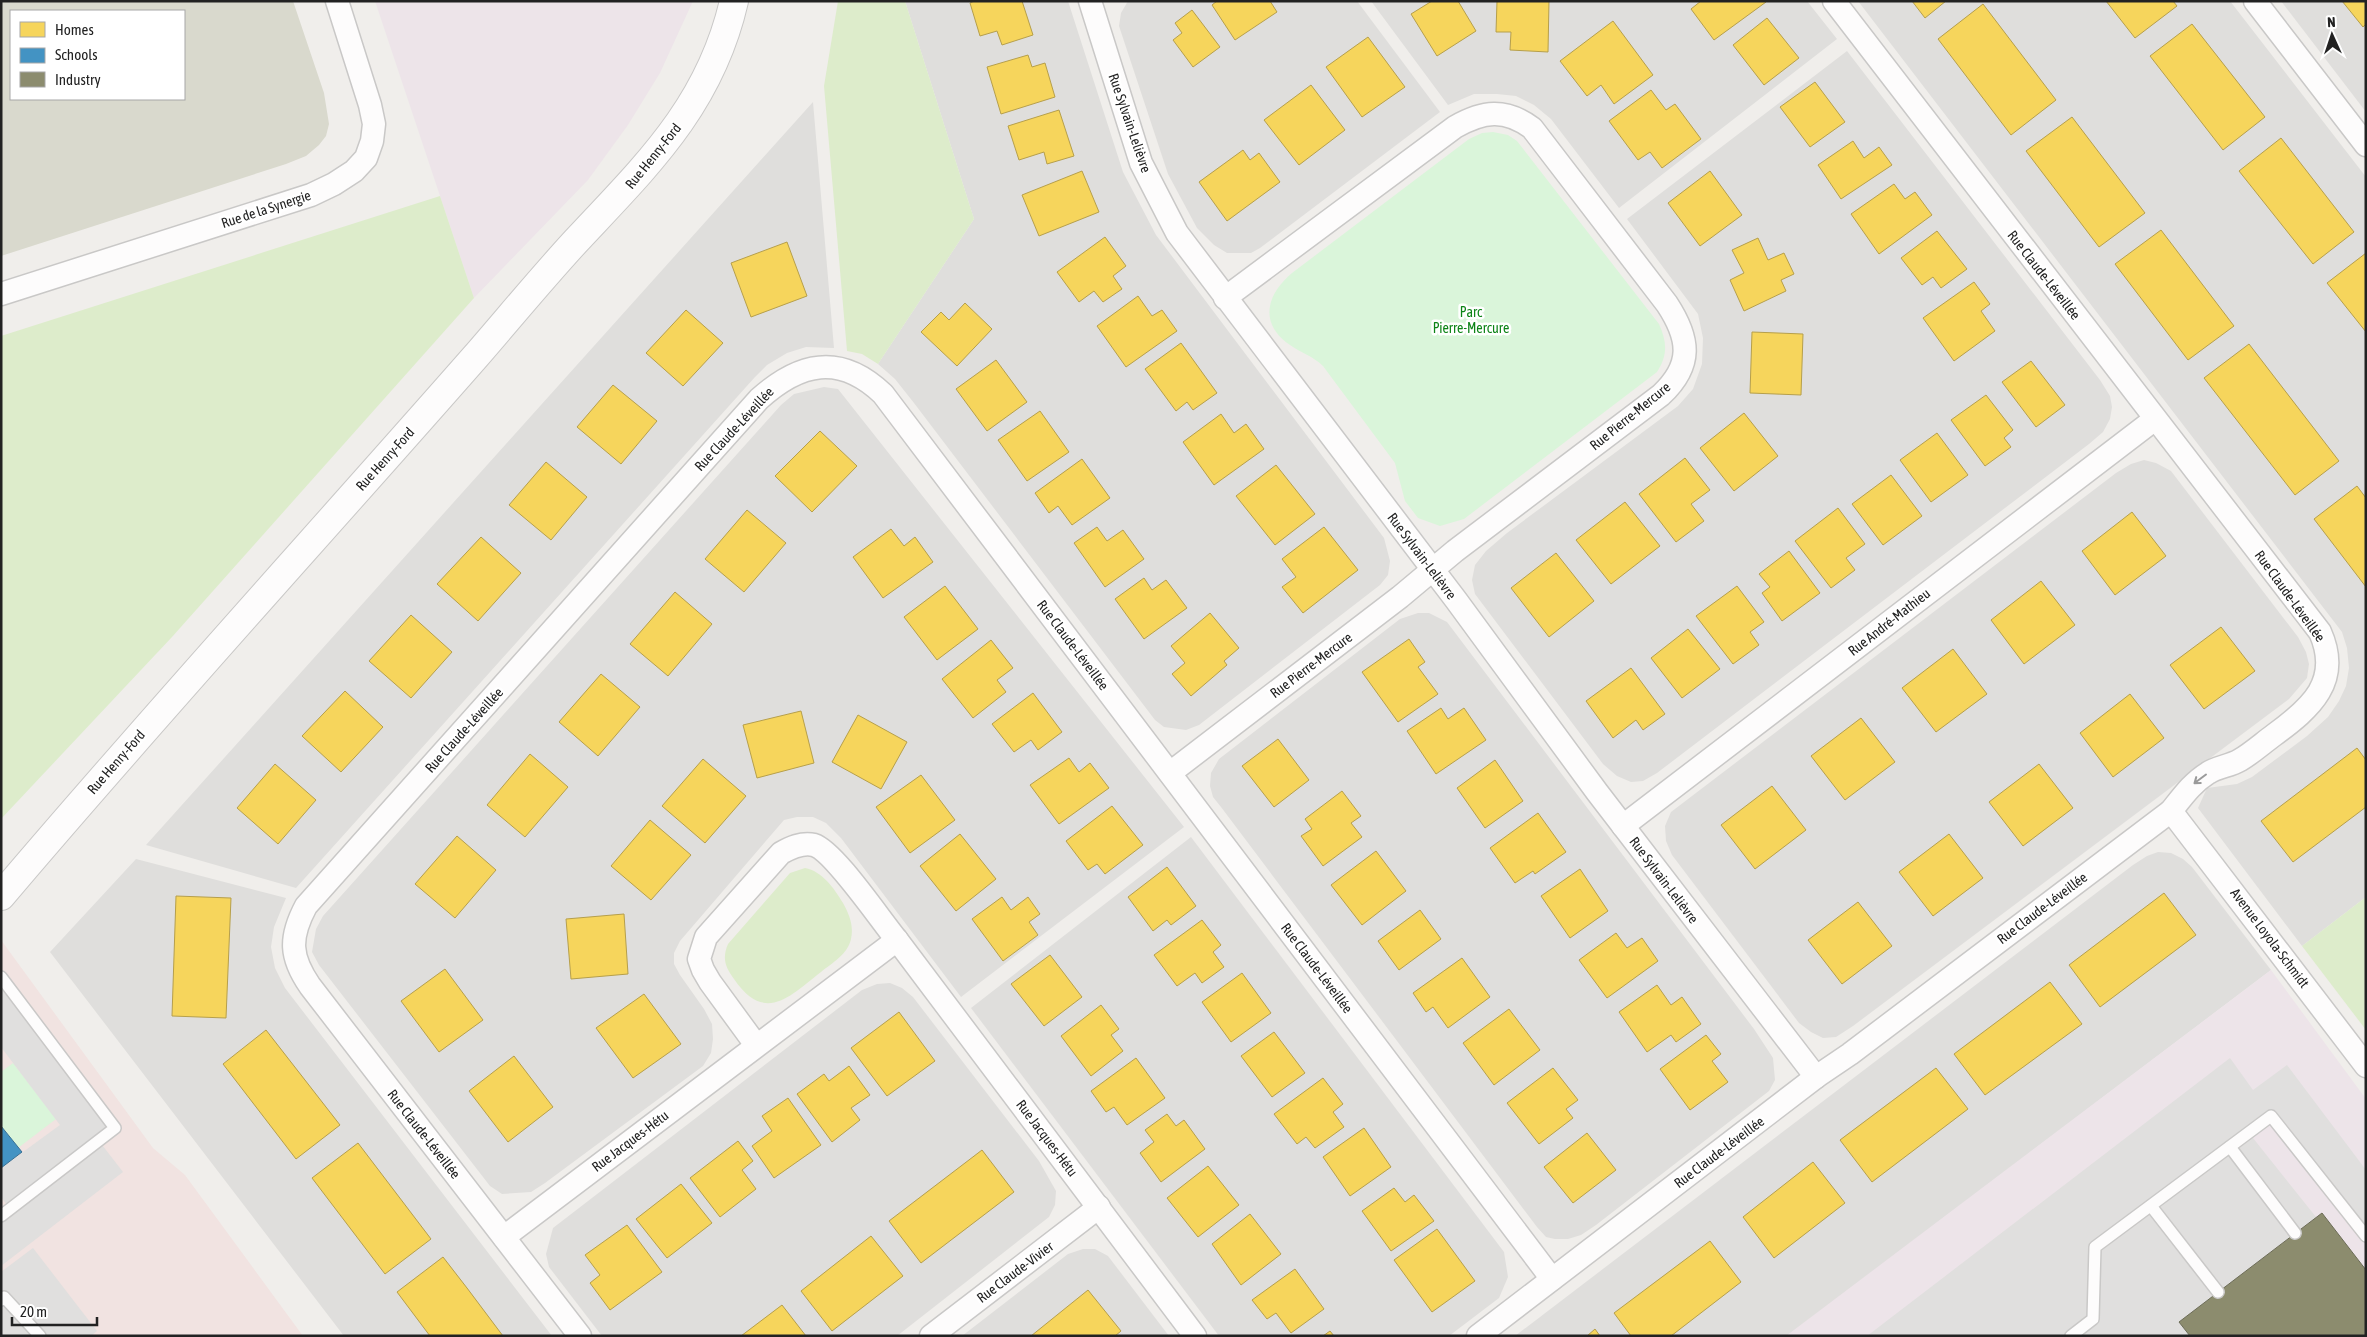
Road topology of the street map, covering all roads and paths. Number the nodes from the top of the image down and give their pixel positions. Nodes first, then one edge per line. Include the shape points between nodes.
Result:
1 (337, 1) edge
2 (734, 1) edge
3 (1090, 1) edge
4 (1834, 1) edge
5 (2255, 1) edge
6 (2366, 145) edge
7 (1, 294) edge
8 (1225, 298) junction
9 (2155, 419) junction
10 (1432, 570) junction
11 (1170, 773) junction
12 (2171, 811) junction
13 (1623, 826) junction
14 (1, 896) edge
15 (897, 940) junction
16 (1, 977) edge
17 (756, 1045) junction
18 (2366, 1066) edge
19 (1816, 1077) junction
20 (2230, 1147) junction
21 (2151, 1206) junction
22 (1100, 1208) junction
23 (1, 1216) edge
24 (2295, 1233) dead end
25 (2366, 1236) edge
26 (504, 1237) junction
27 (1552, 1279) junction
28 (2218, 1292) dead end
29 (1, 1300) edge
30 (40, 1336) edge
31 (580, 1336) edge
32 (931, 1336) edge
33 (1196, 1336) edge
34 (1478, 1336) edge
35 (2071, 1336) edge

1 - 7 street, Rue de la Synergie via 374,124 366,158 354,171 311,196
2 - 14 street, Rue Henry-Ford via 722,42 702,87 659,151 577,240
3 - 8 street, Rue Sylvain-Lelièvre via 1141,163 1177,233
4 - 9 street, Rue Claude-Léveillée
5 - 6 street
8 - 10 street, Rue Sylvain-Lelièvre
8 - 10 street, Rue Pierre-Mercure via 1468,119 1495,114 1520,119 1532,128 1555,156 1677,320 1684,340 1684,363 1661,395
9 -> 12 street, Rue Claude-Léveillée via 2320,632 2327,648 2328,663 2326,679 2305,711 2239,760 2210,771 2181,796
9 - 13 street, Rue André-Mathieu
10 - 11 street, Rue Pierre-Mercure
10 - 13 street, Rue Sylvain-Lelièvre
11 - 26 street, Rue Claude-Léveillée via 883,394 850,370 805,369 788,376 759,399 306,906 298,920 293,946 300,971
11 - 27 street, Rue Claude-Léveillée
12 - 18 street, Avenue Loyola-Schmidt
12 - 19 street, Rue Claude-Léveillée
13 - 19 street, Rue Sylvain-Lelièvre
15 - 17 street, Rue Jacques-Hétu
15 - 17 street, Rue Jacques-Hétu via 820,847 803,844 781,853 706,937 699,959 710,982
15 - 22 street, Rue Jacques-Hétu
16 - 23 lane via 115,1128
17 - 26 street, Rue Jacques-Hétu
19 - 27 street, Rue Claude-Léveillée
20 - 21 lane
20 - 24 lane
20 - 25 lane via 2271,1116
21 - 28 lane
21 - 35 lane via 2095,1247 2093,1319
22 - 32 street, Rue Claude-Vivier
22 - 33 street, Rue Jacques-Hétu
26 - 31 street, Rue Claude-Léveillée
27 - 34 street, Rue Claude-Léveillée
29 - 30 lane via 4,1298

